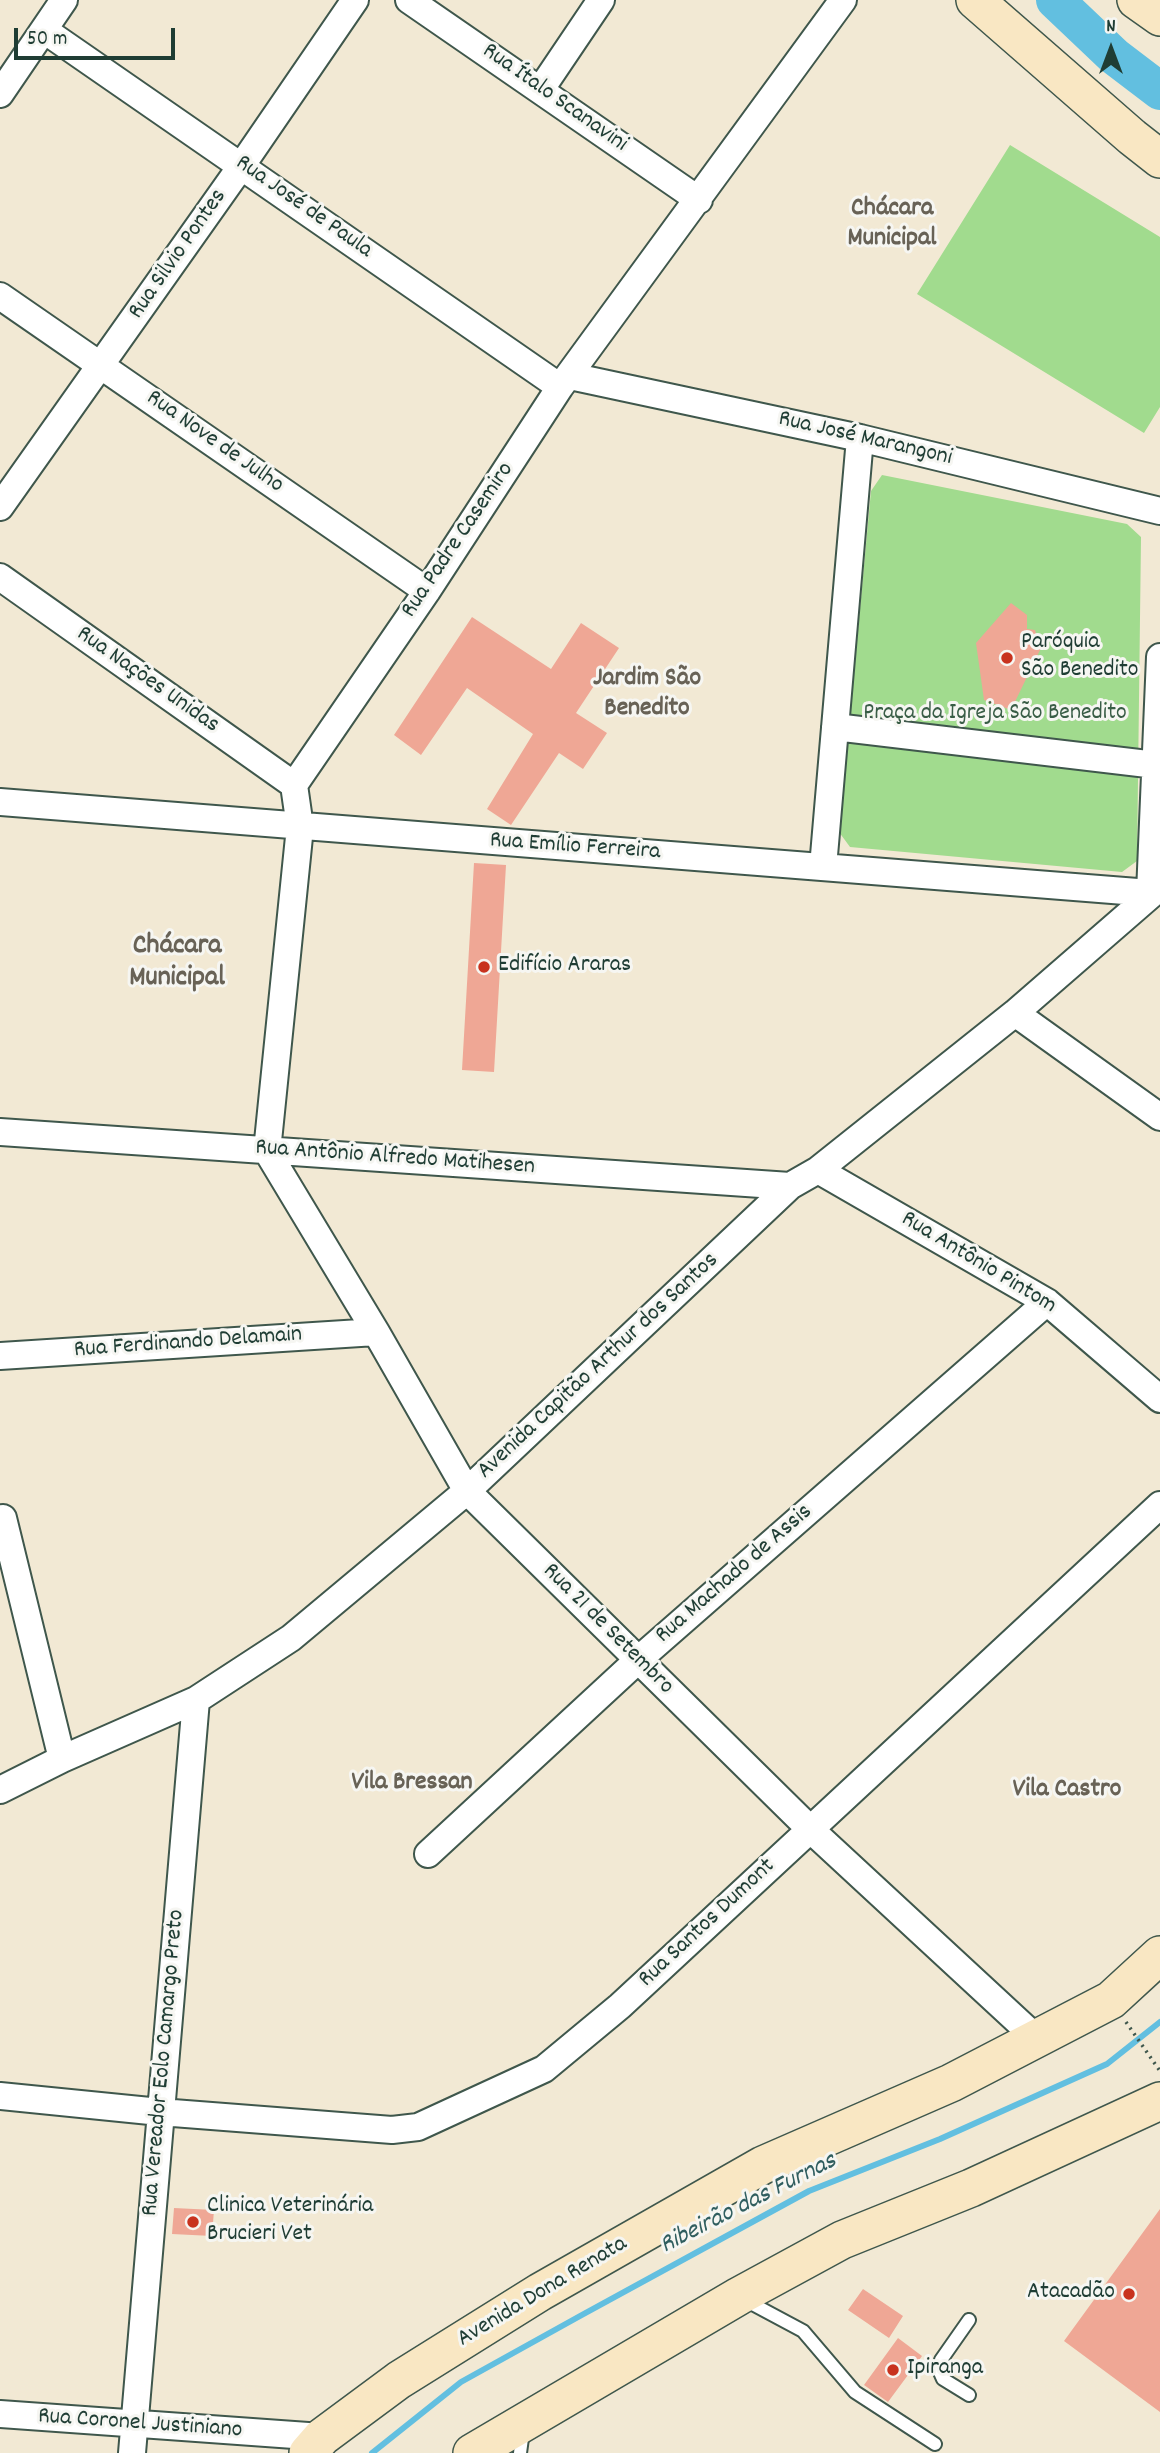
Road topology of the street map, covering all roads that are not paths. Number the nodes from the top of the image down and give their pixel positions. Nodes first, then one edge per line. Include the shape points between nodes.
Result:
1 (64, 0) edge
2 (355, 0) edge
3 (409, 0) edge
4 (601, 0) edge
5 (843, 0) edge
6 (975, 0) edge
7 (1136, 0) edge
8 (1160, 16) edge
9 (44, 30) junction
10 (541, 89) junction
11 (0, 94) edge
12 (1160, 159) edge
13 (242, 165) junction
14 (699, 200) junction
15 (0, 296) edge
16 (101, 365) junction
17 (565, 381) junction
18 (860, 438) junction
19 (0, 507) edge
20 (1160, 511) edge
21 (0, 578) edge
22 (427, 591) junction
23 (1160, 657) edge
24 (835, 727) junction
25 (1156, 765) junction
26 (294, 785) junction
27 (0, 802) edge
28 (300, 827) junction
29 (823, 867) junction
30 (1155, 890) edge
31 (1015, 1013) junction
32 (1160, 1116) edge
33 (0, 1132) edge
34 (267, 1151) junction
35 (818, 1170) junction
36 (790, 1186) junction
37 (1047, 1302) junction
38 (376, 1332) junction
39 (0, 1356) edge
40 (1160, 1399) edge
41 (467, 1491) junction
42 (1160, 1505) edge
43 (3, 1518) dead end
44 (638, 1661) junction
45 (196, 1700) junction
46 (62, 1759) junction
47 (0, 1790) edge
48 (810, 1829) junction
49 (428, 1854) dead end
50 (1160, 1955) edge
51 (1036, 2038) junction
52 (0, 2096) edge
53 (1160, 2101) edge
54 (160, 2112) junction
55 (739, 2296) junction
56 (969, 2320) dead end
57 (969, 2395) dead end
58 (0, 2414) edge
59 (134, 2425) junction
60 (522, 2437) edge
61 (935, 2444) dead end
62 (315, 2445) edge
63 (132, 2453) edge
64 (472, 2453) edge

1 - 9 street
2 - 13 street, Rua Silvio Pontes
3 - 10 street, Rua Ítalo Scanavini
4 - 10 street
5 - 14 street, Rua Padre Casemiro
6 - 12 main road
7 - 8 main road
9 - 11 street
9 - 13 street, Rua José de Paula
10 - 14 street, Rua Ítalo Scanavini
13 - 16 street, Rua Silvio Pontes
13 - 17 street, Rua José de Paula
14 - 17 street, Rua Padre Casemiro
15 - 16 street, Rua Nove de Julho
16 - 19 street, Rua Silvio Pontes
16 - 22 street, Rua Nove de Julho
17 - 18 street, Rua José Marangoni
17 - 22 street, Rua Padre Casemiro
18 - 20 street, Rua José Marangoni
18 - 24 street
21 - 26 street, Rua Nações Unidas
22 - 26 street, Rua Padre Casemiro
23 - 25 street
24 - 25 street
24 - 29 street
25 - 30 street
26 - 28 street
27 - 28 street, Rua Emílio Ferreira
28 - 29 street, Rua Emílio Ferreira
28 - 34 street
29 - 30 street, Rua Emílio Ferreira
30 - 31 street, Avenida Capitão Arthur dos Santos
31 - 32 street
31 - 35 street, Avenida Capitão Arthur dos Santos
33 - 34 street, Rua Antônio Alfredo Matihesen
34 - 36 street, Rua Antônio Alfredo Matihesen
34 - 38 street, Rua 21 de Setembro
35 - 36 street, Avenida Capitão Arthur dos Santos
35 - 37 street, Rua Antônio Pintom
36 - 41 street, Avenida Capitão Arthur dos Santos
37 - 40 street, Rua Antônio Pintom
37 - 44 street, Rua Machado de Assis
38 - 39 street, Rua Ferdinando Delamain
38 - 41 street, Rua 21 de Setembro
41 - 44 street, Rua 21 de Setembro
41 - 45 street, Avenida Capitão Arthur dos Santos via 291,1638
42 - 48 street, Rua Santos Dumont
43 - 46 street
44 - 48 street, Rua 21 de Setembro
44 - 49 street, Rua Machado de Assis
45 - 46 street, Avenida Capitão Arthur dos Santos
45 - 54 street, Rua Vereador Eolo Camargo Preto
46 - 47 street, Avenida Capitão Arthur dos Santos
48 - 51 street, Rua 21 de Setembro
48 - 54 street, Rua Santos Dumont via 620,2006 544,2069 418,2127 392,2130
50 - 51 main road, Avenida Dona Renata via 1111,2000
51 - 62 main road, Avenida Dona Renata via 951,2083 763,2165 398,2380
52 - 54 street, Rua Santos Dumont
53 - 55 main road via 971,2188 842,2240
54 - 59 street, Rua Vereador Eolo Camargo Preto
55 - 60 main road
55 - 61 lane via 803,2331 855,2392
56 - 57 lane via 939,2370 943,2379
58 - 59 street, Rua Coronel Justiniano
59 - 62 street, Rua Coronel Justiniano
59 - 63 street, Rua Vereador Eolo Camargo Preto
60 - 64 main road

